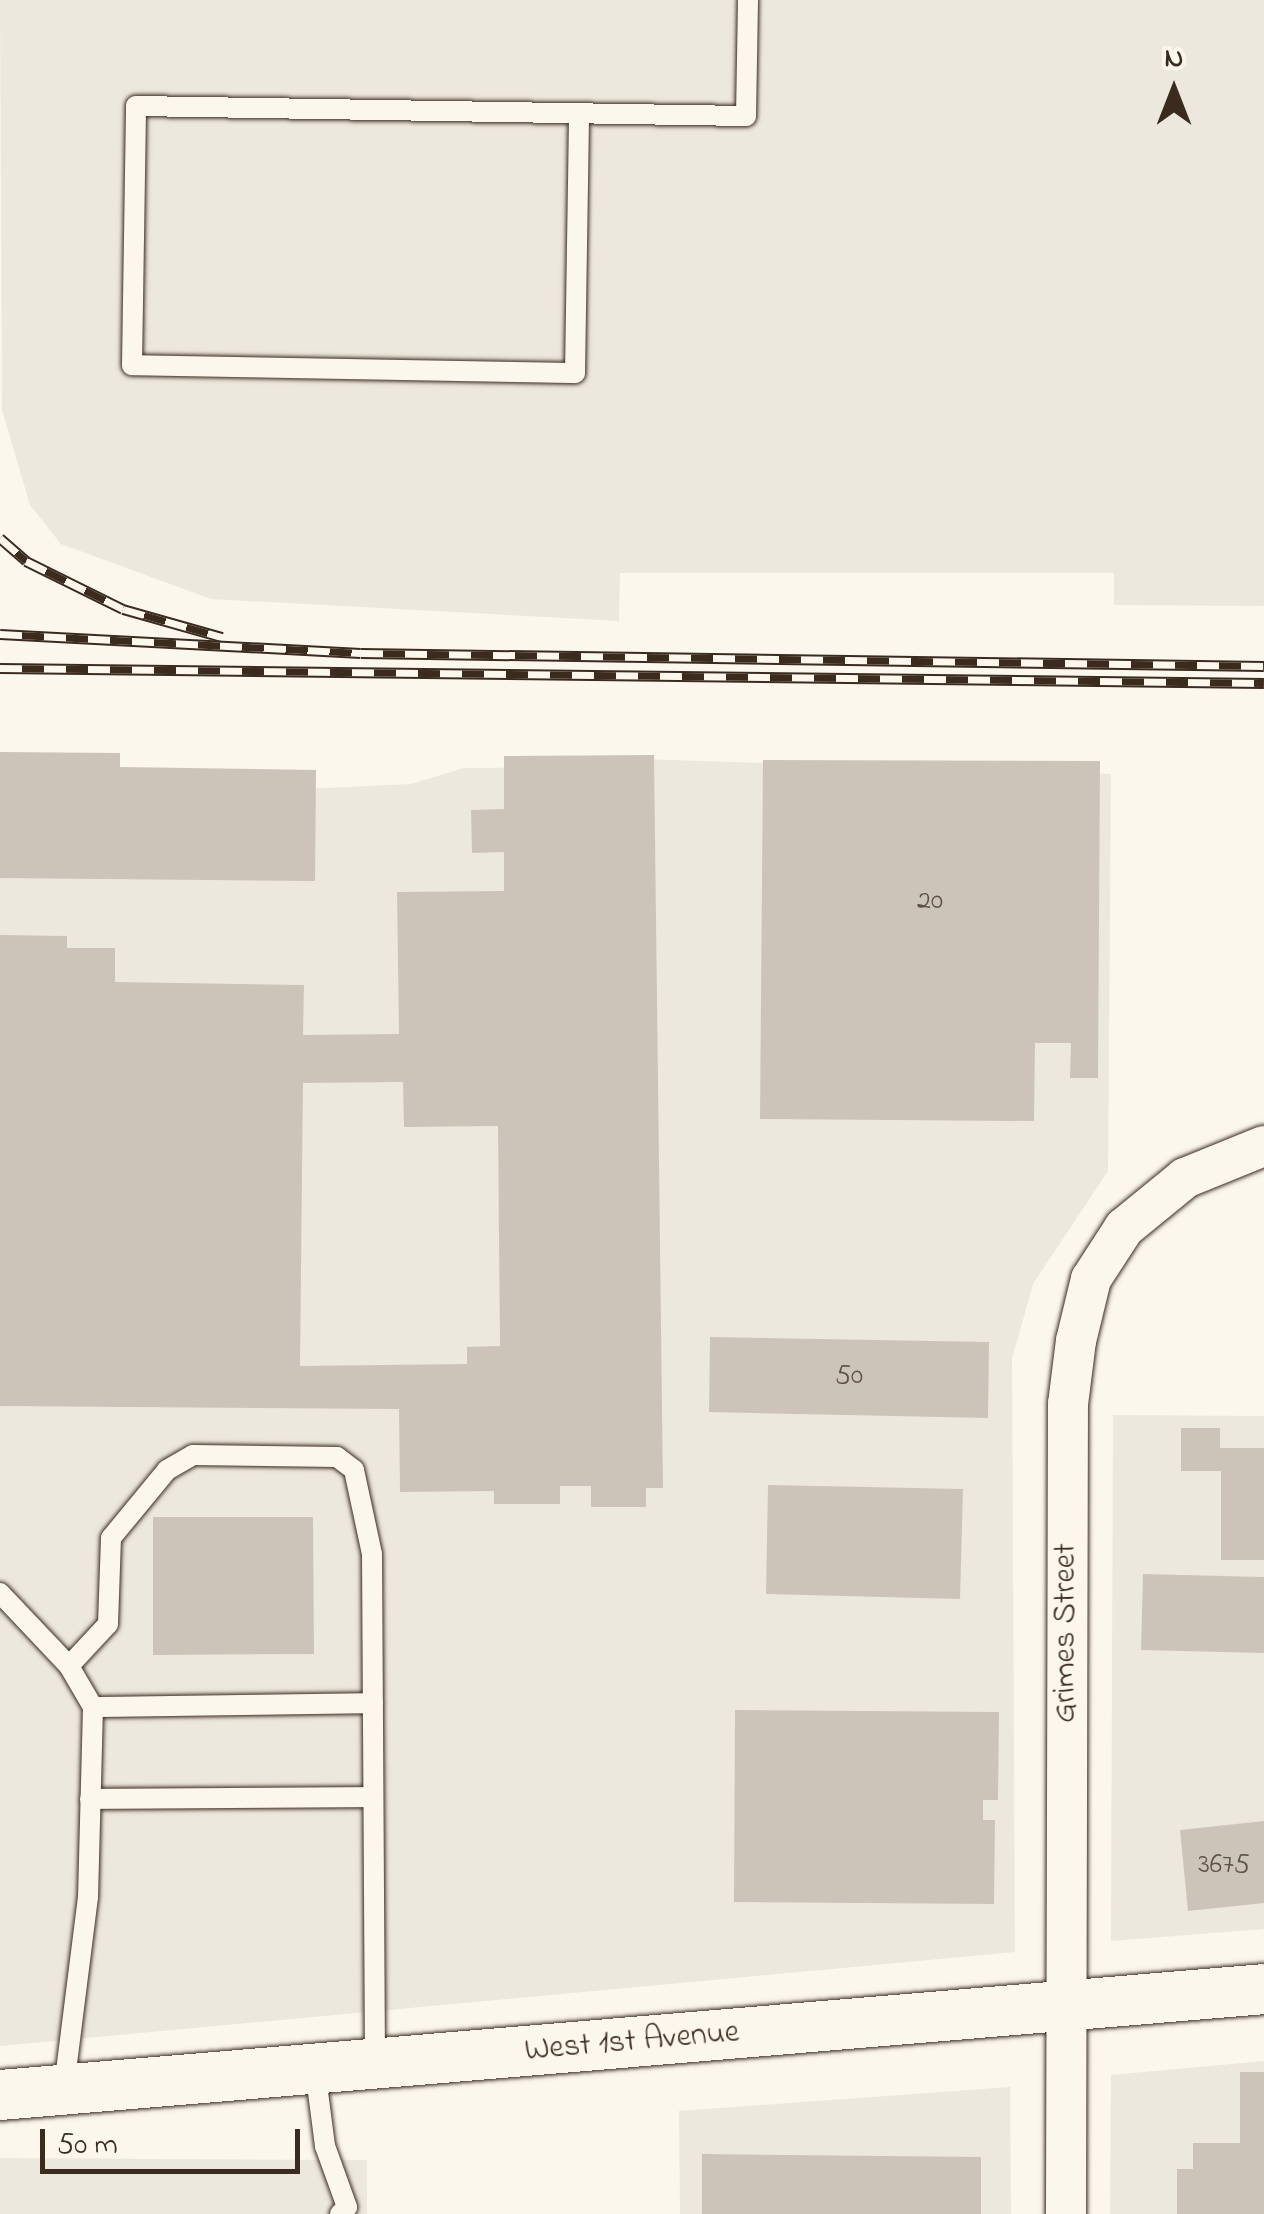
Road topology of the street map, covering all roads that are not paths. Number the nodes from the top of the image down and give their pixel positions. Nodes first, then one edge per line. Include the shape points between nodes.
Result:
1 (748, 0) edge
2 (580, 119) junction
3 (1264, 1146) edge
4 (0, 1594) edge
5 (69, 1666) junction
6 (373, 1703) junction
7 (92, 1707) junction
8 (373, 1798) junction
9 (90, 1799) junction
10 (1264, 1989) edge
11 (1067, 2006) junction
12 (375, 2064) junction
13 (315, 2069) junction
14 (63, 2090) junction
15 (0, 2095) edge
16 (340, 2214) edge
17 (1066, 2214) edge

1 - 2 lane via 746,116
2 - 2 lane via 136,106 132,366 575,373
3 - 11 street, Grimes Street via 1185,1178 1124,1228 1091,1279 1076,1341 1068,1404
4 - 5 lane
5 - 6 lane via 108,1624 111,1538 167,1470 193,1455 337,1457 354,1470 372,1554
5 - 7 lane
6 - 7 lane
6 - 8 lane
7 - 9 lane
8 - 9 lane
8 - 12 lane
9 - 14 lane
10 - 11 street, West 1st Avenue
11 - 12 street, West 1st Avenue
11 - 17 street, Grimes Street
12 - 13 street, West 1st Avenue
13 - 14 street, West 1st Avenue
13 - 16 lane via 325,2146 347,2207
14 - 15 street, West 1st Avenue

